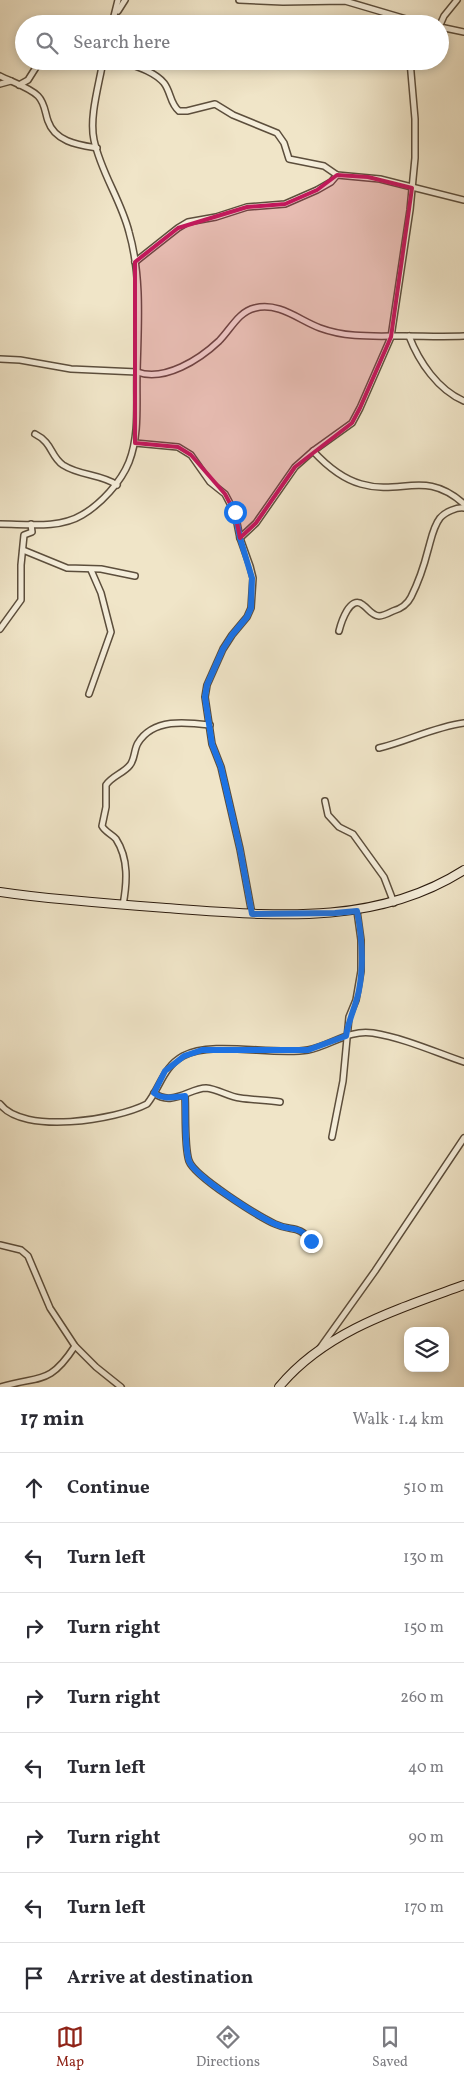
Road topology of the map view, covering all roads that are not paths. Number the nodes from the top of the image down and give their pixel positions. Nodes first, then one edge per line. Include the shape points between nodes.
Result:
1 (118, 0) edge
2 (125, 0) edge
3 (239, 0) edge
4 (457, 0) edge
5 (116, 13) joint
6 (388, 15) edge
7 (445, 15) edge
8 (449, 28) edge
9 (464, 32) edge
10 (34, 70) edge
11 (101, 70) edge
12 (144, 70) edge
13 (411, 70) edge
14 (0, 76) edge
15 (11, 81) junction
16 (0, 84) edge
17 (19, 86) junction
18 (97, 148) junction
19 (337, 175) junction
20 (412, 188) junction
21 (464, 200) edge
22 (135, 262) junction
23 (409, 336) junction
24 (464, 336) edge
25 (391, 337) junction
26 (0, 359) edge
27 (137, 372) junction
28 (464, 401) edge
29 (35, 434) dead end
30 (134, 444) junction
31 (313, 451) junction
32 (117, 485) junction
33 (464, 506) edge
34 (0, 524) edge
35 (31, 524) junction
36 (240, 538) junction
37 (23, 550) junction
38 (91, 570) junction
39 (134, 576) dead end
40 (0, 629) edge
41 (339, 631) dead end
42 (89, 694) dead end
43 (464, 723) edge
44 (210, 725) junction
45 (379, 748) dead end
46 (325, 801) dead end
47 (464, 870) edge
48 (0, 892) edge
49 (394, 903) junction
50 (123, 904) junction
51 (357, 911) junction
52 (252, 914) junction
53 (346, 1036) junction
54 (464, 1062) edge
55 (154, 1093) junction
56 (185, 1096) junction
57 (280, 1102) dead end
58 (0, 1104) edge
59 (332, 1137) dead end
60 (464, 1138) edge
61 (311, 1241) dead end
62 (0, 1245) edge
63 (464, 1285) edge
64 (75, 1346) junction
65 (320, 1348) junction
66 (1, 1387) edge
67 (121, 1387) edge
68 (279, 1387) edge

1 - 5 street
2 - 5 street
3 - 6 street via 345,2
4 - 7 street
8 - 9 street
10 - 17 street
11 - 18 street via 95,107 94,139
12 - 19 street via 164,84 179,111 187,112 215,104 277,133 289,159 324,166
13 - 20 street via 415,119
14 - 15 street
15 - 16 street
15 - 17 street
17 - 18 street via 38,95 51,128 59,136 71,144
18 - 22 street via 124,217
19 - 20 street via 368,177
19 - 22 street via 332,182 286,204 247,207 188,222
20 - 21 street
20 - 25 street
22 - 27 street via 139,335
23 - 24 street
23 - 25 street
23 - 28 street via 416,353 444,390
25 - 27 street via 338,333 266,306 241,315 219,341 193,361 152,374
25 - 31 street via 352,423
26 - 27 street
27 - 30 street
29 - 32 street via 48,442 62,464 94,478 109,479
30 - 32 street
30 - 36 street via 178,447 191,455 210,482 225,494 235,512
31 - 33 street via 359,484 435,486 452,493
31 - 36 street via 295,467 256,523
32 - 35 street via 82,515 58,523
33 - 41 street via 441,516 406,605 380,616 358,603 342,616
34 - 35 street
35 - 37 street via 32,532 24,536
36 - 44 street via 252,578 251,608 223,649 207,685 206,710
37 - 38 street via 67,568
37 - 40 street via 21,600
38 - 39 street
38 - 42 street via 102,592 111,632
43 - 45 street via 440,727
44 - 50 street via 173,723 152,730 139,741 131,765 106,785 102,826 116,839 124,862 127,882
44 - 52 street
46 - 49 street via 328,815 353,834 384,877
47 - 49 main road via 428,891
48 - 50 main road
49 - 51 main road
50 - 52 main road
51 - 52 main road
51 - 53 street via 362,962 359,990
53 - 54 street via 372,1033
53 - 55 street via 308,1050 202,1050 184,1056 165,1071
53 - 59 street via 343,1081
55 - 56 street via 166,1098
55 - 58 street via 140,1107 91,1120 31,1120 6,1110
56 - 57 street via 206,1088 240,1098
56 - 61 street via 188,1152 192,1166 249,1209 276,1225 304,1232
60 - 65 street
62 - 64 street via 21,1250 28,1256 50,1308
63 - 65 main road via 348,1332
64 - 66 street via 52,1374
64 - 67 street
65 - 68 main road

